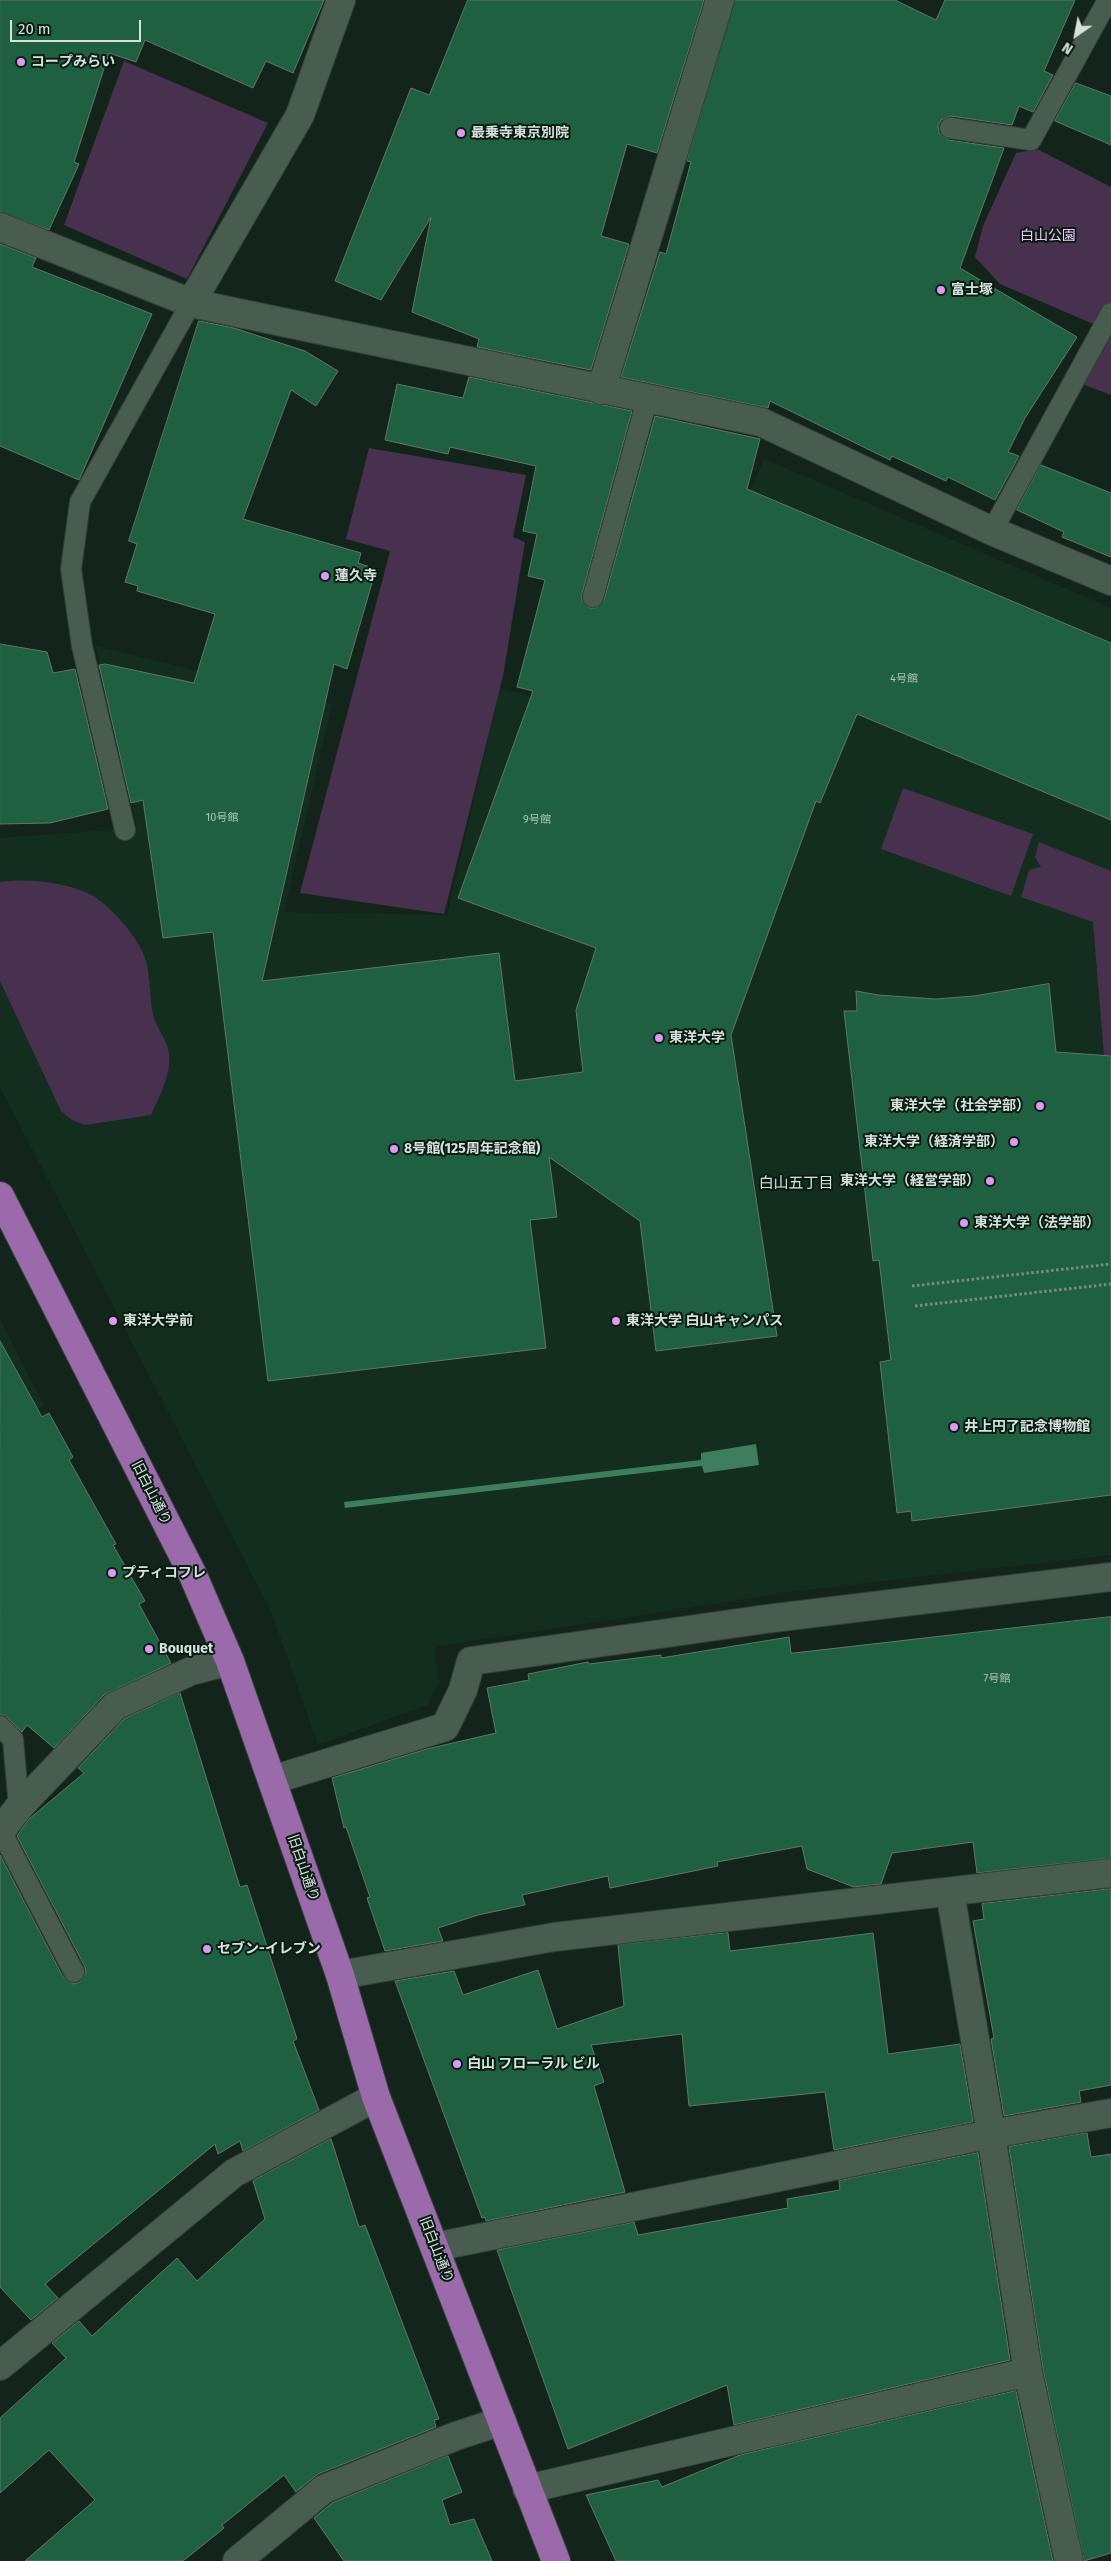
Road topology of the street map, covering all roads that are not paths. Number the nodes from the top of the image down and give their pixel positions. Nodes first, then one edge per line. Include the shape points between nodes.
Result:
1 (341, 0) edge
2 (720, 0) edge
3 (1105, 6) edge
4 (950, 128) dead end
5 (0, 227) edge
6 (191, 303) junction
7 (1111, 313) edge
8 (601, 390) junction
9 (648, 400) junction
10 (992, 531) junction
11 (1111, 581) edge
12 (593, 596) dead end
13 (125, 830) dead end
14 (0, 1196) edge
15 (1111, 1577) edge
16 (230, 1661) junction
17 (0, 1726) edge
18 (272, 1780) junction
19 (19, 1807) junction
20 (1, 1831) edge
21 (1111, 1873) edge
22 (950, 1892) junction
23 (74, 1972) dead end
24 (340, 1975) junction
25 (376, 2097) junction
26 (1111, 2113) edge
27 (992, 2134) junction
28 (435, 2247) junction
29 (0, 2366) edge
30 (1028, 2372) junction
31 (502, 2421) junction
32 (528, 2489) junction
33 (237, 2561) edge
34 (556, 2561) edge
35 (1069, 2561) edge

1 - 6 street via 300,115
2 - 8 street
3 - 4 lane via 1031,140
5 - 6 street
6 - 8 street
6 - 13 lane via 80,502 72,559 82,646
7 - 10 lane
8 - 9 street
9 - 10 street via 760,422
9 - 12 lane
10 - 11 street
14 - 16 highway, 旧白山通り via 192,1573
15 - 18 street via 766,1619 471,1661 463,1690 445,1727
16 - 18 highway, 旧白山通り
16 - 19 street via 192,1672 115,1706
17 - 19 lane via 13,1740
18 - 24 highway, 旧白山通り
19 - 20 street
20 - 23 lane
21 - 22 street
22 - 24 street via 554,1937
22 - 27 street
24 - 25 highway, 旧白山通り
25 - 28 highway, 旧白山通り
25 - 29 street via 234,2173
26 - 27 street
27 - 28 street
27 - 30 street
28 - 31 highway, 旧白山通り
30 - 32 street
30 - 35 street
31 - 32 highway, 旧白山通り
31 - 33 street via 324,2489
32 - 34 highway, 旧白山通り

